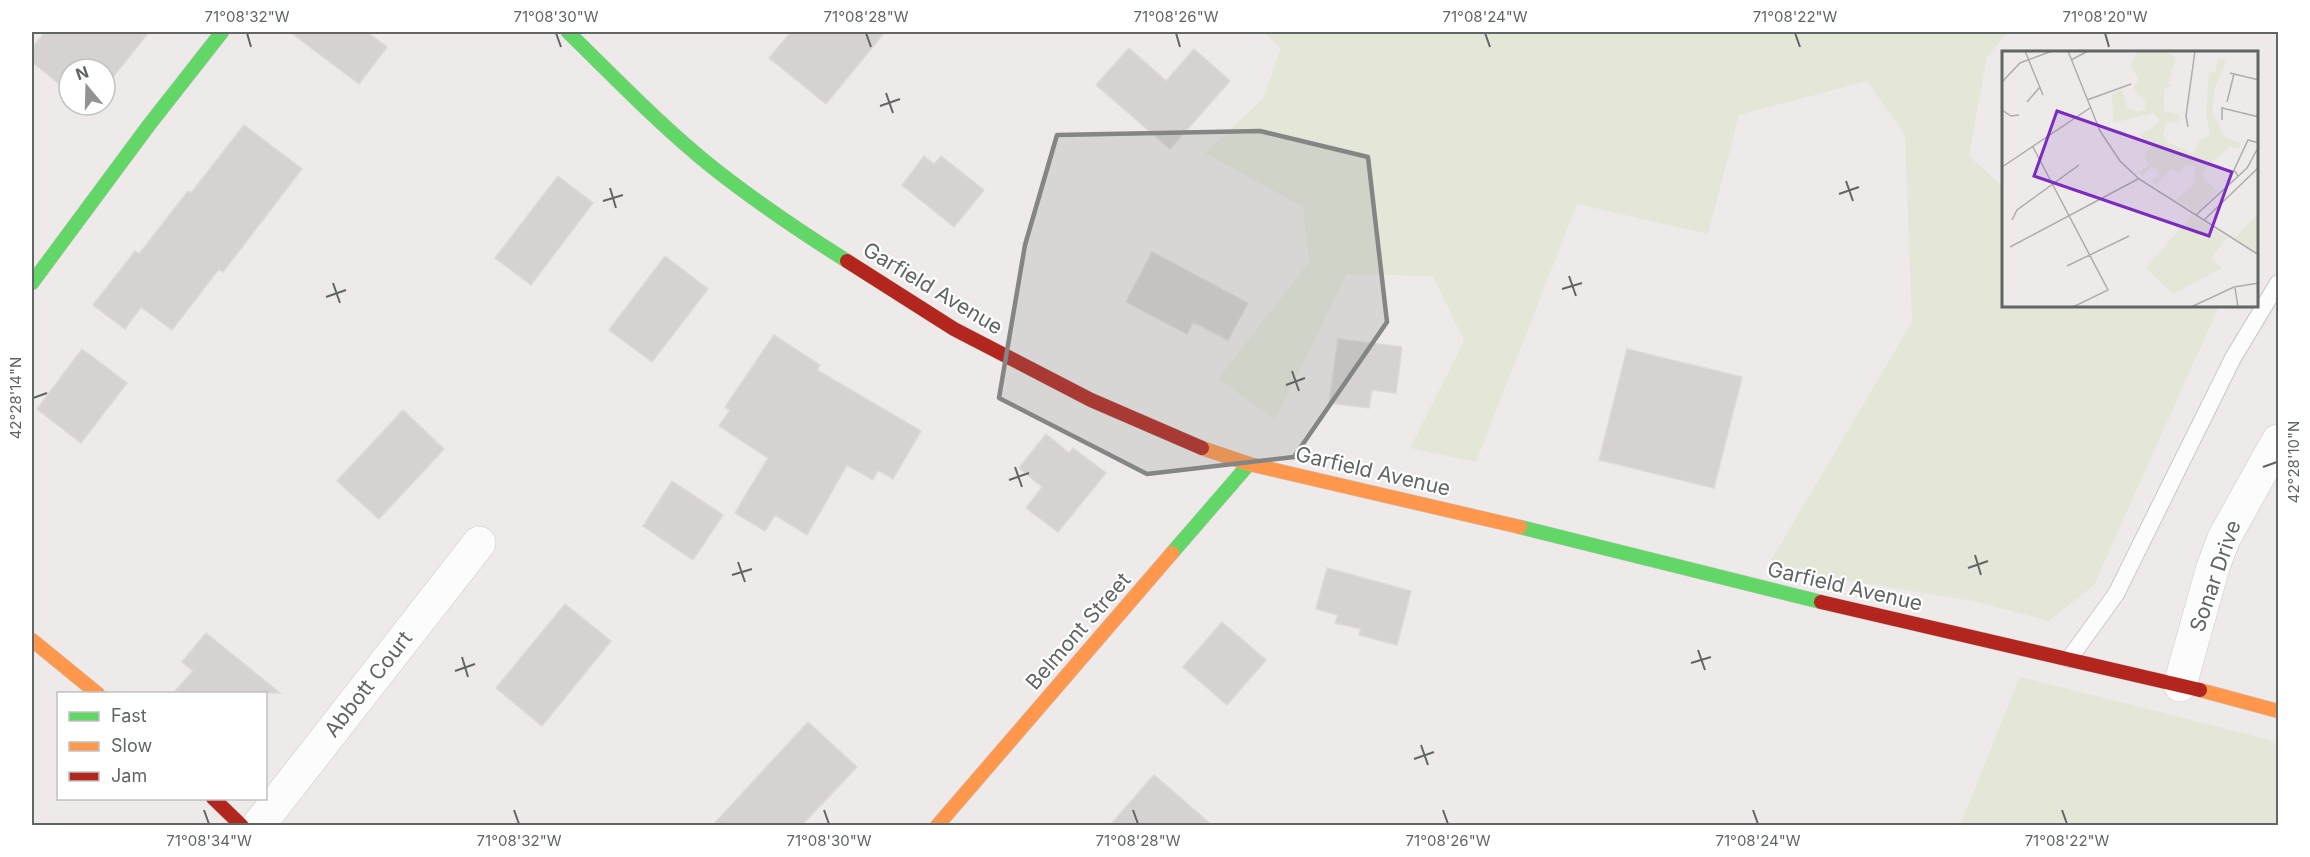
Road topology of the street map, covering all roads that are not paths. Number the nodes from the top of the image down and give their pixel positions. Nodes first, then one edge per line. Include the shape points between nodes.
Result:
1 (222, 32) edge
2 (568, 32) edge
3 (32, 283) edge
4 (2278, 283) edge
5 (2278, 441) edge
6 (1249, 464) junction
7 (478, 543) dead end
8 (32, 640) edge
9 (2069, 659) junction
10 (2180, 685) junction
11 (97, 692) edge
12 (2278, 711) edge
13 (215, 800) edge
14 (242, 825) edge
15 (258, 825) edge
16 (937, 825) edge

1 - 3 street
2 - 6 street, Garfield Avenue via 654,117 712,167 850,264 954,329 1091,400 1196,446
4 - 9 lane via 2229,366 2116,594
5 - 10 street, Sonar Drive via 2224,538
6 - 9 street, Garfield Avenue
6 - 16 street, Belmont Street
7 - 15 street, Abbott Court
8 - 11 street
9 - 10 street, Garfield Avenue
10 - 12 street, Garfield Avenue
13 - 14 street

